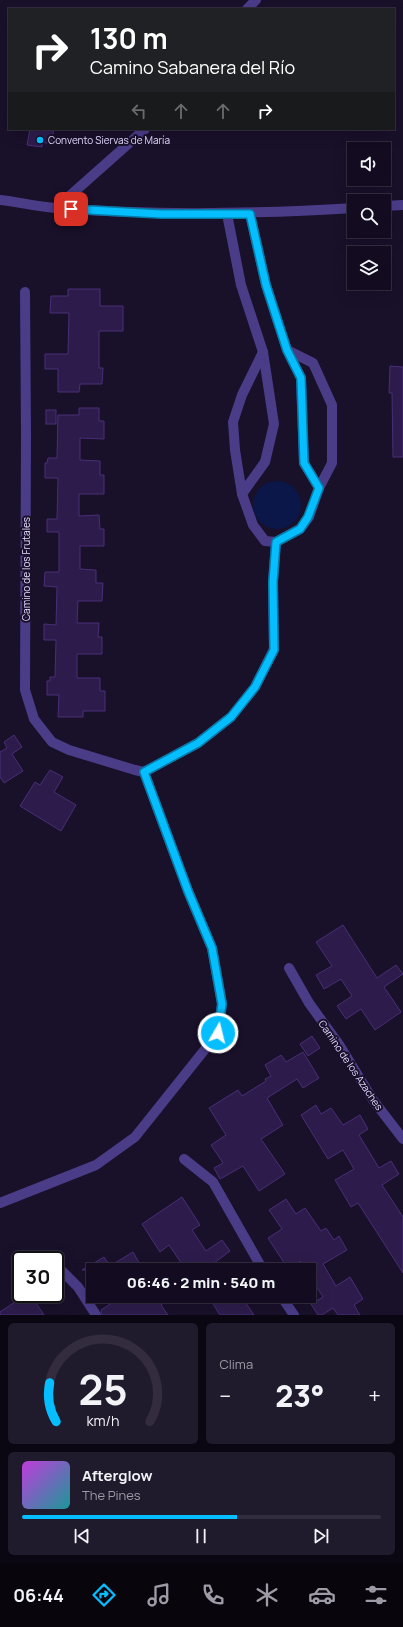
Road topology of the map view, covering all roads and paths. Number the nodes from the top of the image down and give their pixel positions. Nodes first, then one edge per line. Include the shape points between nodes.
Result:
1 (256, 0) edge
2 (248, 8) edge
3 (144, 130) edge
4 (0, 200) edge
5 (403, 205) edge
6 (391, 206) edge
7 (56, 208) junction
8 (347, 208) edge
9 (227, 214) junction
10 (250, 214) junction
11 (25, 292) dead end
12 (287, 350) junction
13 (263, 352) junction
14 (319, 488) junction
15 (242, 494) junction
16 (276, 542) junction
17 (144, 772) junction
18 (289, 968) dead end
19 (403, 1139) edge
20 (184, 1160) dead end
21 (0, 1203) edge
22 (259, 1263) edge
23 (64, 1272) edge
24 (286, 1303) edge
25 (96, 1315) edge
26 (294, 1315) edge

1 - 2 street
3 - 7 street
4 - 7 street
5 - 6 street
7 - 9 street via 161,214
8 - 10 street
9 - 10 street
9 - 13 street via 241,285
10 - 12 street via 266,285
11 - 17 street, Camino de los Frutales via 25,690 34,719 52,742 77,753
12 - 14 street via 301,378 304,463
12 - 14 street via 313,363 332,405 332,463
13 - 15 street via 242,395 233,422
13 - 15 street via 274,424 265,462
14 - 16 street via 308,517 300,529
15 - 16 street via 253,525 265,540
16 - 17 street via 273,582 274,650 255,687 231,717 198,743
17 - 21 street via 212,948 222,1004 218,1033 135,1137 96,1165
18 - 19 street, Camino de los Azaches via 373,1100
20 - 22 street via 213,1182
23 - 25 street via 78,1287
24 - 26 street

